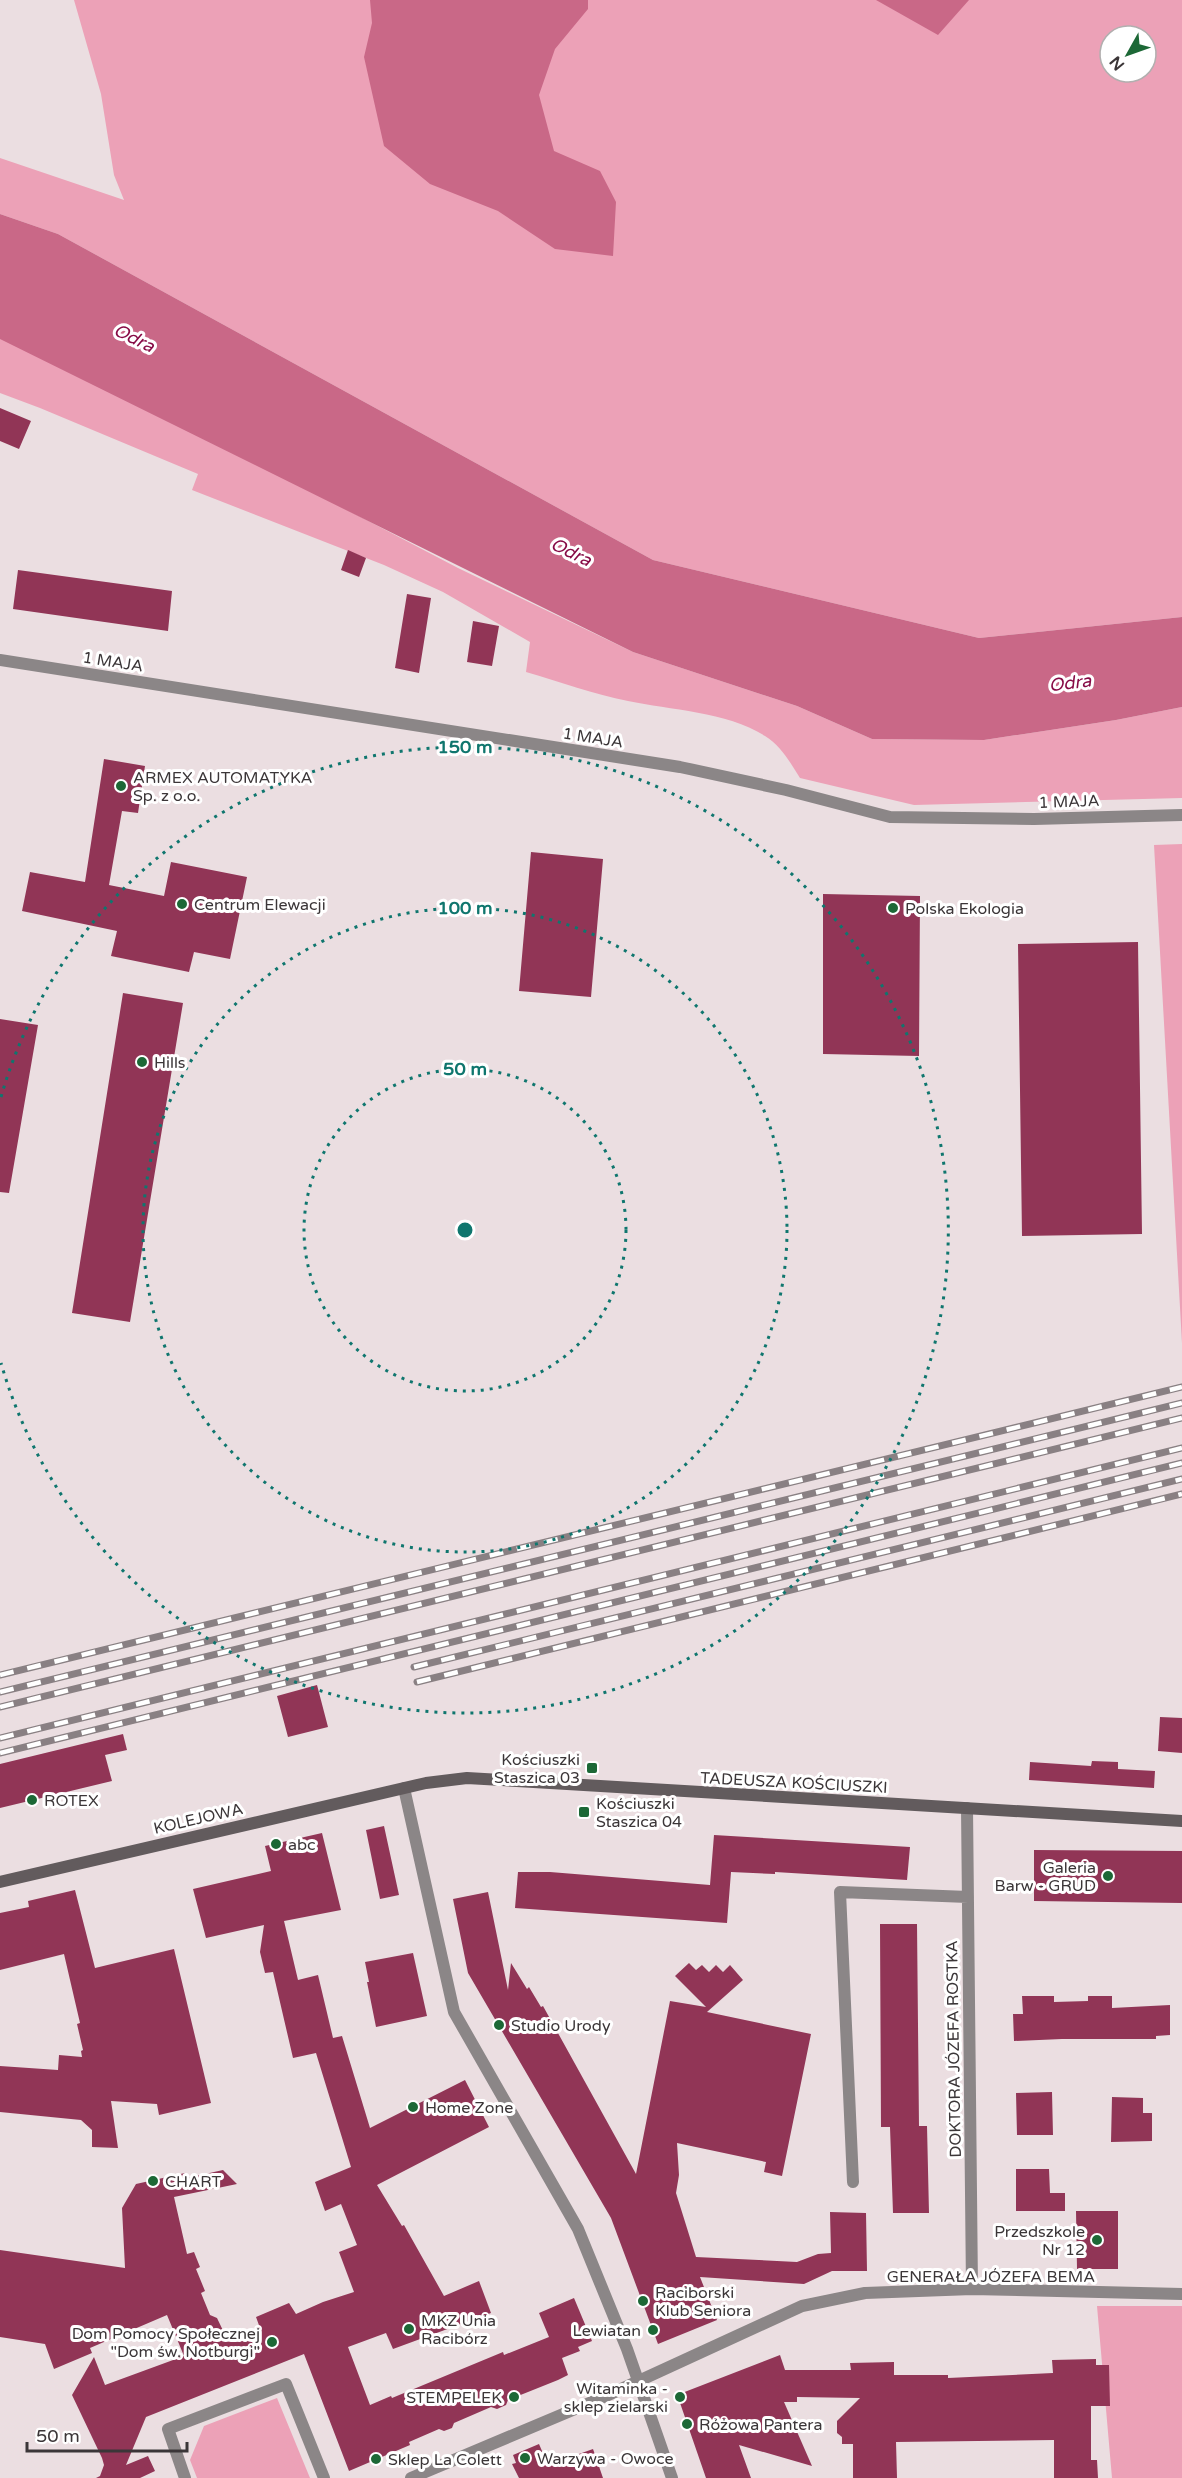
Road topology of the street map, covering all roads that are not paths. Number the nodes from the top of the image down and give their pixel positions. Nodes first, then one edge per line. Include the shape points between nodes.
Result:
1 (0, 660) edge
2 (1182, 815) edge
3 (404, 1788) junction
4 (967, 1808) junction
5 (1182, 1821) edge
6 (0, 1882) edge
7 (968, 1897) junction
8 (853, 2182) dead end
9 (972, 2289) junction
10 (1182, 2294) edge
11 (638, 2380) junction
12 (185, 2478) edge
13 (324, 2478) edge
14 (411, 2478) edge
15 (672, 2478) edge

1 - 2 street, 1 MAJA via 680,767 890,817
3 - 4 main road, TADEUSZA KOŚCIUSZKI via 476,1779
3 - 6 main road, KOLEJOWA
3 - 11 street via 454,2012 578,2229
4 - 5 main road, TADEUSZA KOŚCIUSZKI
4 - 7 street, DOKTORA JÓZEFA ROSTKA
7 - 8 street via 840,1892
7 - 9 street, DOKTORA JÓZEFA ROSTKA
9 - 10 street, GENERAŁA JÓZEFA BEMA
9 - 11 street, GENERAŁA JÓZEFA BEMA via 865,2293 802,2306
11 - 14 street, GENERAŁA JÓZEFA BEMA
11 - 15 street
12 - 13 street via 168,2429 286,2384

